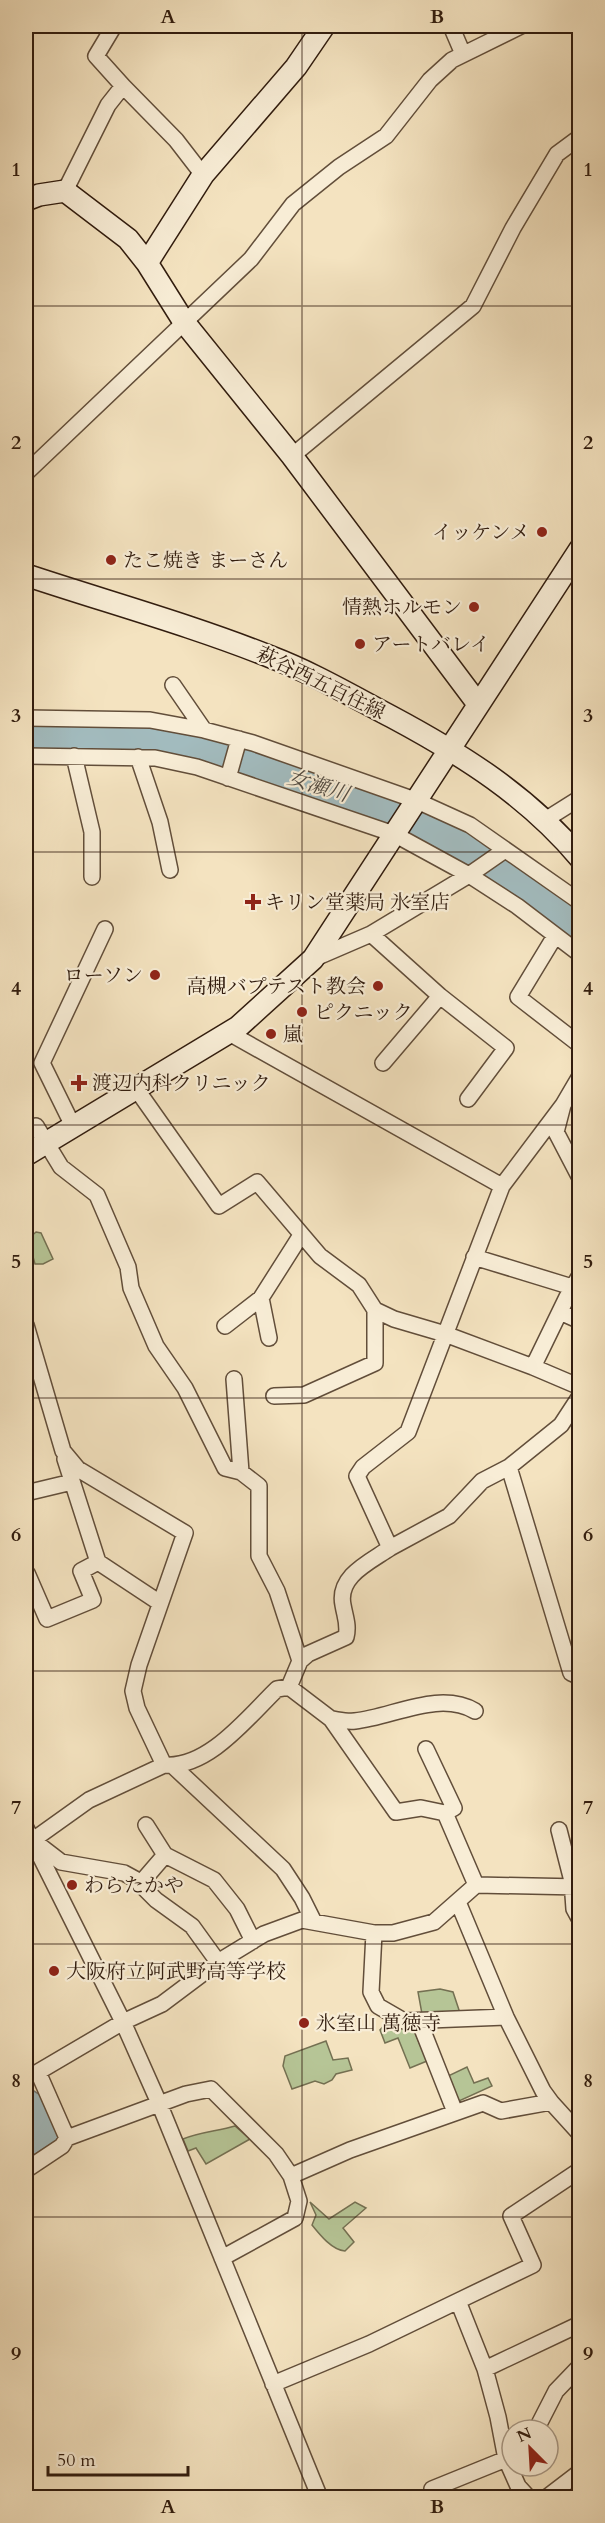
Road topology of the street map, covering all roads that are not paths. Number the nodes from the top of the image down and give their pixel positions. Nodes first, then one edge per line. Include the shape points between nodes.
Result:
1 (114, 26) edge
2 (324, 26) edge
3 (451, 26) edge
4 (521, 26) edge
5 (463, 54) junction
6 (123, 86) junction
7 (579, 137) edge
8 (203, 175) junction
9 (65, 191) junction
10 (26, 200) edge
11 (147, 263) junction
12 (184, 322) junction
13 (292, 456) junction
14 (26, 473) edge
15 (579, 549) edge
16 (26, 575) edge
17 (173, 685) dead end
18 (478, 704) junction
19 (26, 718) edge
20 (204, 730) junction
21 (238, 743) junction
22 (450, 750) junction
23 (26, 756) edge
24 (74, 756) junction
25 (138, 757) junction
26 (229, 774) junction
27 (579, 798) edge
28 (413, 803) junction
29 (545, 820) junction
30 (396, 830) junction
31 (505, 850) junction
32 (579, 858) edge
33 (170, 870) dead end
34 (472, 873) junction
35 (92, 877) dead end
36 (579, 902) edge
37 (105, 929) dead end
38 (371, 934) junction
39 (555, 936) junction
40 (579, 954) edge
41 (313, 959) junction
42 (440, 996) junction
43 (229, 1033) junction
44 (579, 1045) edge
45 (383, 1063) dead end
46 (579, 1076) edge
47 (135, 1088) junction
48 (468, 1099) dead end
49 (563, 1105) junction
50 (73, 1126) junction
51 (41, 1134) junction
52 (26, 1155) edge
53 (579, 1178) edge
54 (502, 1186) junction
55 (301, 1235) junction
56 (474, 1257) junction
57 (576, 1281) edge
58 (261, 1298) junction
59 (375, 1310) junction
60 (560, 1312) junction
61 (579, 1321) edge
62 (26, 1325) edge
63 (225, 1326) dead end
64 (445, 1334) junction
65 (269, 1338) dead end
66 (533, 1367) junction
67 (234, 1379) dead end
68 (579, 1387) edge
69 (274, 1396) dead end
70 (579, 1396) edge
71 (63, 1451) junction
72 (509, 1467) junction
73 (241, 1472) junction
74 (72, 1482) junction
75 (26, 1494) edge
76 (390, 1548) junction
77 (98, 1562) junction
78 (27, 1572) edge
79 (160, 1603) junction
80 (300, 1661) junction
81 (579, 1677) edge
82 (289, 1687) junction
83 (475, 1712) dead end
84 (331, 1719) junction
85 (426, 1749) dead end
86 (169, 1765) junction
87 (445, 1813) junction
88 (146, 1825) dead end
89 (559, 1830) dead end
90 (28, 1838) edge
91 (165, 1855) junction
92 (140, 1884) junction
93 (476, 1885) junction
94 (576, 1887) edge
95 (458, 1902) junction
96 (579, 1920) edge
97 (314, 1922) junction
98 (374, 1933) junction
99 (253, 1941) junction
100 (218, 1962) junction
101 (506, 2017) junction
102 (419, 2021) junction
103 (123, 2022) junction
104 (32, 2074) edge
105 (551, 2102) junction
106 (159, 2103) junction
107 (455, 2112) junction
108 (579, 2134) edge
109 (67, 2138) junction
110 (26, 2170) edge
111 (579, 2170) edge
112 (291, 2176) junction
113 (222, 2258) junction
114 (458, 2301) junction
115 (579, 2324) edge
116 (579, 2366) edge
117 (485, 2370) junction
118 (273, 2384) junction
119 (542, 2418) edge
120 (500, 2424) edge
121 (500, 2469) edge
122 (579, 2472) edge
123 (516, 2478) edge
124 (320, 2498) edge
125 (435, 2498) edge
126 (529, 2498) edge
127 (546, 2498) edge

1 - 6 street via 96,56
2 - 8 street via 296,66
3 - 5 street
4 - 5 street
5 - 12 street via 430,80 386,136 293,204 251,258
6 - 8 street via 176,140
6 - 9 street via 108,105
7 - 13 street via 556,154 473,306
8 - 11 street
9 - 10 street
9 - 11 street via 128,239
11 - 12 street
12 - 13 street
12 - 14 street
13 - 18 street
15 - 18 street
16 - 22 street, 萩谷西五百住線 via 272,657 327,682
17 - 20 street
18 - 22 street
19 - 20 street via 132,718
20 - 21 street
21 - 26 street
21 - 28 street
22 - 28 street
22 - 29 street, 萩谷西五百住線 via 495,778
23 - 24 street
24 - 25 street
24 - 35 street via 92,832
25 - 26 street
25 - 33 street via 160,822
26 - 30 street
27 - 29 street
28 - 30 street
28 - 31 street via 470,825
29 - 32 street, 萩谷西五百住線
30 - 34 street
30 - 41 street
31 - 34 street
31 - 36 street
34 - 38 street
34 - 39 street
37 - 50 street via 42,1064
38 - 41 street
38 - 42 street
39 - 40 street
39 - 44 street via 518,997
41 - 43 street
42 - 45 street
42 - 48 street via 506,1048
43 - 47 street
43 - 54 street
46 - 49 street
47 - 50 street
47 - 55 street via 219,1206 257,1182
49 - 53 street via 556,1132
49 - 54 street
50 - 51 street
51 - 52 street
51 - 73 street via 61,1167 97,1196 156,1346 185,1388 225,1468
54 - 56 street
55 - 58 street
55 - 59 street via 320,1256 359,1285
56 - 57 street
56 - 64 street
57 - 60 street
58 - 63 street
58 - 65 street
59 - 64 street
59 - 69 street via 375,1362 304,1395
60 - 61 street
60 - 66 street
62 - 71 street
64 - 66 street
64 - 76 street via 408,1432 357,1476
66 - 68 street
67 - 73 street
70 - 72 street via 561,1425
71 - 74 street
71 - 79 street via 78,1469 185,1533
72 - 76 street via 482,1481 449,1516
72 - 81 street via 571,1673
73 - 80 street via 259,1486 259,1556 277,1591
74 - 75 street
74 - 77 street
76 - 80 street via 348,1578 342,1602 348,1628 346,1637
77 - 78 street via 81,1571 93,1600 47,1620
77 - 79 street
79 - 86 street via 133,1691 137,1708
80 - 82 street
82 - 84 street
82 - 86 street via 277,1689 200,1759
83 - 84 street via 464,1705 445,1703 354,1721
84 - 87 street via 396,1812 421,1808
85 - 87 street via 454,1808
86 - 90 street via 89,1800
86 - 97 street via 283,1869
87 - 93 street
88 - 91 street
89 - 94 street
90 - 92 street via 61,1862 124,1873
90 - 103 street
91 - 92 street
91 - 99 street via 214,1880 237,1909
92 - 100 street via 192,1926
93 - 94 street
93 - 95 street
94 - 96 street via 574,1909
95 - 98 street via 434,1922 393,1933
95 - 101 street
97 - 98 street
97 - 99 street via 302,1920
98 - 102 street via 371,1992 378,2006 404,2021
99 - 100 street
100 - 103 street via 162,2004
101 - 102 street
101 - 105 street
102 - 107 street
103 - 104 street
103 - 106 street
104 - 109 street
105 - 107 street via 501,2110 483,2103
105 - 108 street
106 - 109 street
106 - 112 street via 211,2089 276,2154
106 - 113 street
107 - 112 street
109 - 110 street
111 - 114 street via 511,2216 533,2265
112 - 113 street via 299,2201 295,2218
113 - 118 street
114 - 117 street
114 - 118 street
115 - 117 street
116 - 119 street via 556,2391
117 - 120 street
118 - 124 street
121 - 125 street via 432,2489
122 - 127 street
123 - 126 street

